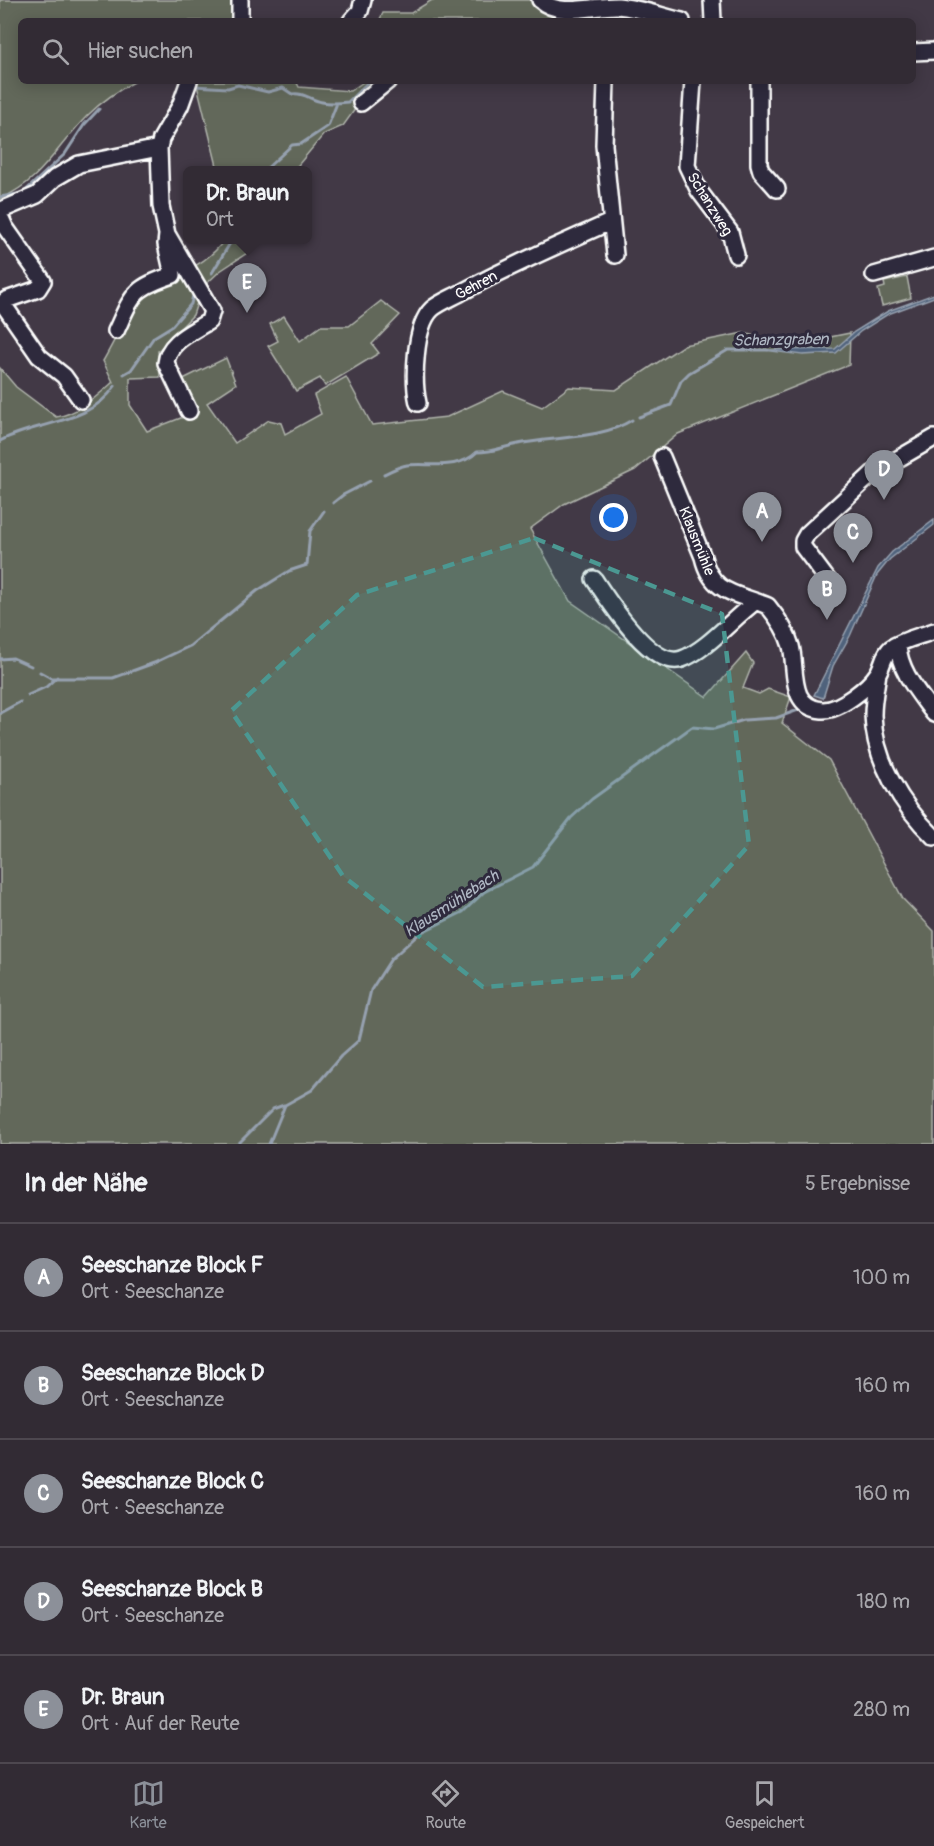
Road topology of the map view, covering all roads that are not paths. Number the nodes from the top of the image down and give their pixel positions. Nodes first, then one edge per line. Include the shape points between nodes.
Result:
1 (240, 0) edge
2 (363, 0) edge
3 (540, 0) edge
4 (712, 0) edge
5 (610, 9) edge
6 (240, 18) edge
7 (354, 18) edge
8 (664, 18) edge
9 (713, 18) edge
10 (934, 51) edge
11 (916, 52) edge
12 (384, 84) edge
13 (606, 84) edge
14 (693, 84) edge
15 (759, 84) edge
16 (186, 88) edge
17 (361, 103) dead end
18 (159, 148) junction
19 (777, 189) dead end
20 (610, 222) junction
21 (167, 234) junction
22 (615, 255) dead end
23 (735, 255) dead end
24 (934, 258) edge
25 (874, 275) dead end
26 (116, 331) dead end
27 (81, 400) dead end
28 (418, 403) dead end
29 (189, 411) dead end
30 (934, 438) edge
31 (662, 457) dead end
32 (594, 579) dead end
33 (830, 583) dead end
34 (755, 602) junction
35 (934, 631) edge
36 (898, 645) junction
37 (878, 674) junction
38 (934, 714) edge
39 (934, 837) edge

1 - 6 street
2 - 7 street
3 - 5 street via 564,9
4 - 9 street
5 - 8 street
10 - 11 street
12 - 17 street
13 - 20 street via 604,145
14 - 23 street, Schanzweg via 687,166 699,191 730,232
15 - 19 street via 759,164
16 - 18 street
18 - 21 street via 160,206
18 - 27 street via 78,164 37,195 4,208 0,216 43,281 38,289 3,304 39,356 64,376
20 - 22 street
20 - 28 street, Gehren via 523,260 432,309 422,326 415,376
21 - 26 street via 173,275 141,287 132,296
21 - 29 street via 212,311 209,321 175,343 167,355 166,363
24 - 25 street
30 - 33 street via 872,474 807,534 803,547
31 - 34 street, Klausmühle via 704,557 707,574 718,587
32 - 34 street via 640,639 671,659 688,656
34 - 37 street, Klausmühle via 768,606 785,632 791,647 797,694 812,707 826,710 840,706
35 - 36 street
36 - 37 street, Klausmühle via 886,653
36 - 38 street via 905,670
37 - 39 street via 873,715 880,751 901,800

